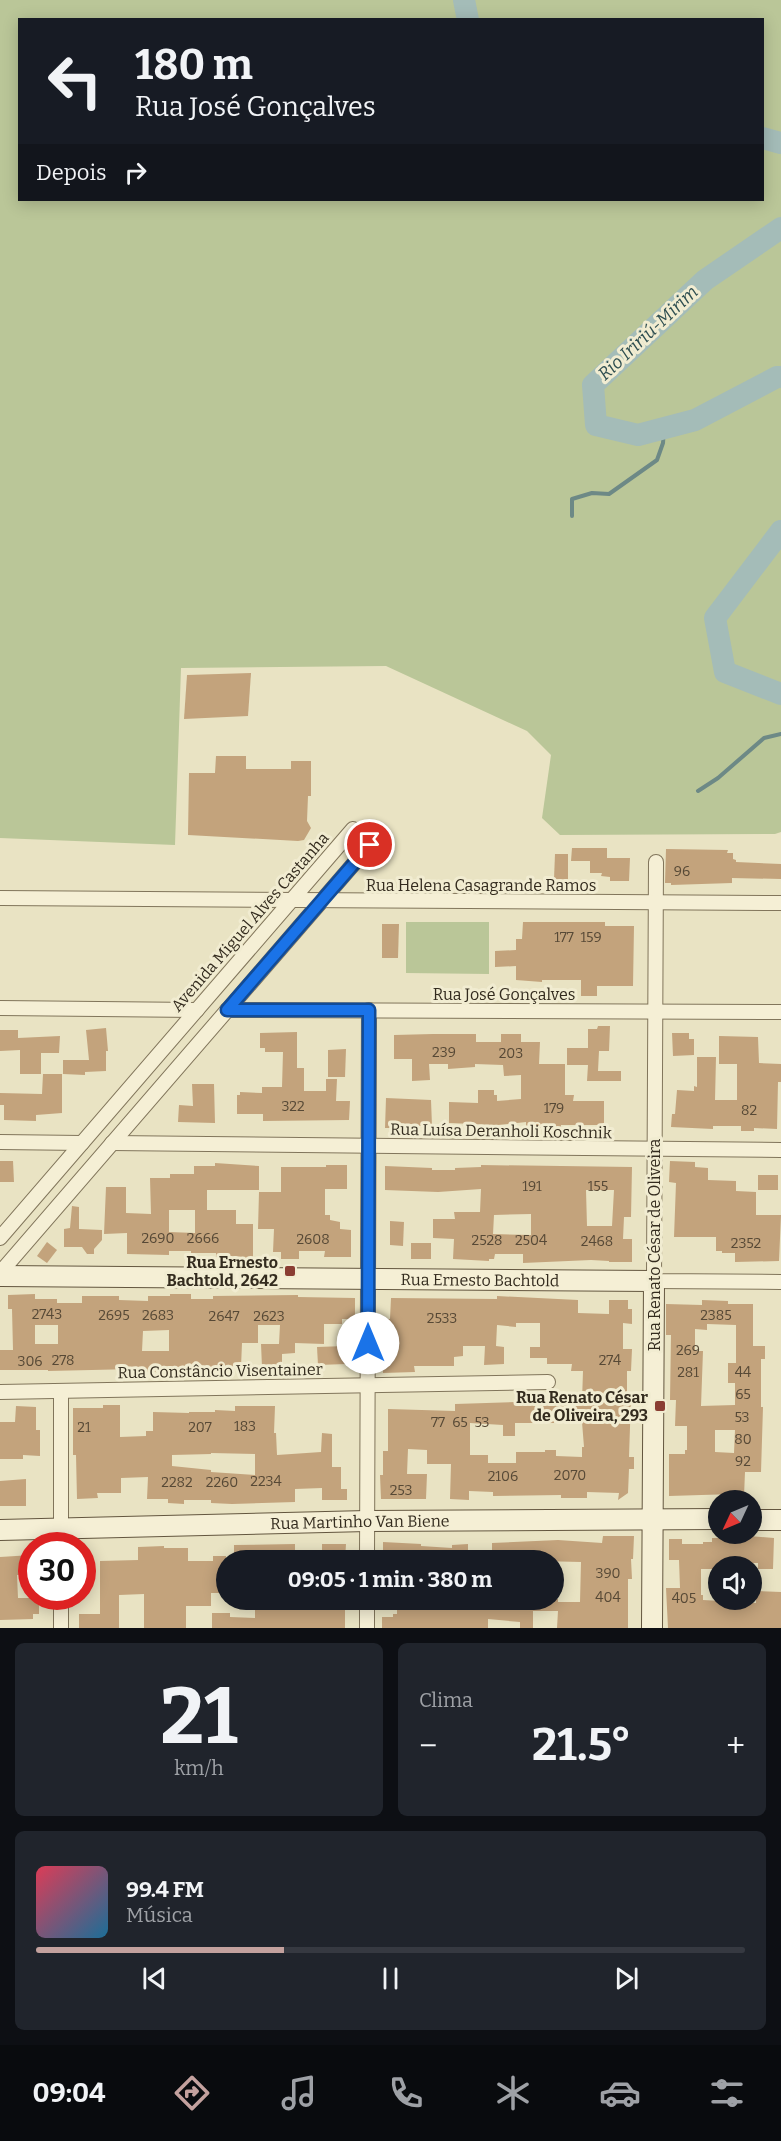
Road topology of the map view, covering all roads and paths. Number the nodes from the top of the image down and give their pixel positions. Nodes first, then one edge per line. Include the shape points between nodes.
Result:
1 (656, 862) dead end
2 (0, 898) edge
3 (290, 900) junction
4 (322, 900) junction
5 (656, 902) junction
6 (781, 903) edge
7 (0, 1008) edge
8 (197, 1010) junction
9 (227, 1010) junction
10 (369, 1010) junction
11 (655, 1011) junction
12 (781, 1012) edge
13 (0, 1142) edge
14 (82, 1143) junction
15 (112, 1143) junction
16 (369, 1146) junction
17 (654, 1149) junction
18 (781, 1150) edge
19 (0, 1238) edge
20 (0, 1274) edge
21 (368, 1279) junction
22 (654, 1281) junction
23 (781, 1282) edge
24 (548, 1382) dead end
25 (368, 1385) junction
26 (61, 1391) junction
27 (0, 1392) edge
28 (652, 1519) junction
29 (708, 1519) edge
30 (762, 1520) edge
31 (781, 1520) edge
32 (367, 1521) junction
33 (0, 1530) edge
34 (18, 1532) edge
35 (61, 1532) edge
36 (96, 1535) edge
37 (367, 1550) edge
38 (61, 1610) edge
39 (367, 1610) edge
40 (61, 1628) edge
41 (367, 1628) edge
42 (652, 1628) edge

1 - 5 street, Rua Renato César de Oliveira
2 - 3 street, Rua Helena Casagrande Ramos
3 - 4 street, Rua Helena Casagrande Ramos
3 - 4 street, Avenida Miguel Alves Castanha via 352,829 370,845
3 - 8 street, Avenida Miguel Alves Castanha
4 - 5 street, Rua Helena Casagrande Ramos
4 - 9 street, Avenida Miguel Alves Castanha
5 - 6 street, Rua Helena Casagrande Ramos
5 - 11 street, Rua Renato César de Oliveira
7 - 8 street
8 - 14 street, Avenida Miguel Alves Castanha
9 - 10 street, Rua José Gonçalves
9 - 15 street, Avenida Miguel Alves Castanha
10 - 11 street, Rua José Gonçalves
10 - 16 street
11 - 12 street, Rua José Gonçalves
11 - 17 street, Rua Renato César de Oliveira
13 - 14 street
14 - 19 street, Avenida Miguel Alves Castanha
15 - 16 street, Rua Luísa Deranholi Koschnik
15 - 20 street, Avenida Miguel Alves Castanha
16 - 17 street, Rua Luísa Deranholi Koschnik
16 - 21 street
17 - 18 street, Rua Luísa Deranholi Koschnik
17 - 22 street, Rua Renato César de Oliveira
20 - 21 street, Rua Ernesto Bachtold
21 - 22 street, Rua Ernesto Bachtold
21 - 25 street
22 - 23 street, Rua Ernesto Bachtold
22 - 28 street, Rua Renato César de Oliveira
24 - 25 street, Rua Constâncio Visentainer
25 - 26 street, Rua Constâncio Visentainer
25 - 32 street
26 - 27 street, Rua Constâncio Visentainer
26 - 35 street
28 - 29 street, Rua Martinho Van Biene
28 - 32 street, Rua Martinho Van Biene
28 - 42 street, Rua Renato César de Oliveira
30 - 31 street
32 - 36 street, Rua Martinho Van Biene
32 - 37 street
33 - 34 street, Rua Martinho Van Biene
38 - 40 street
39 - 41 street

